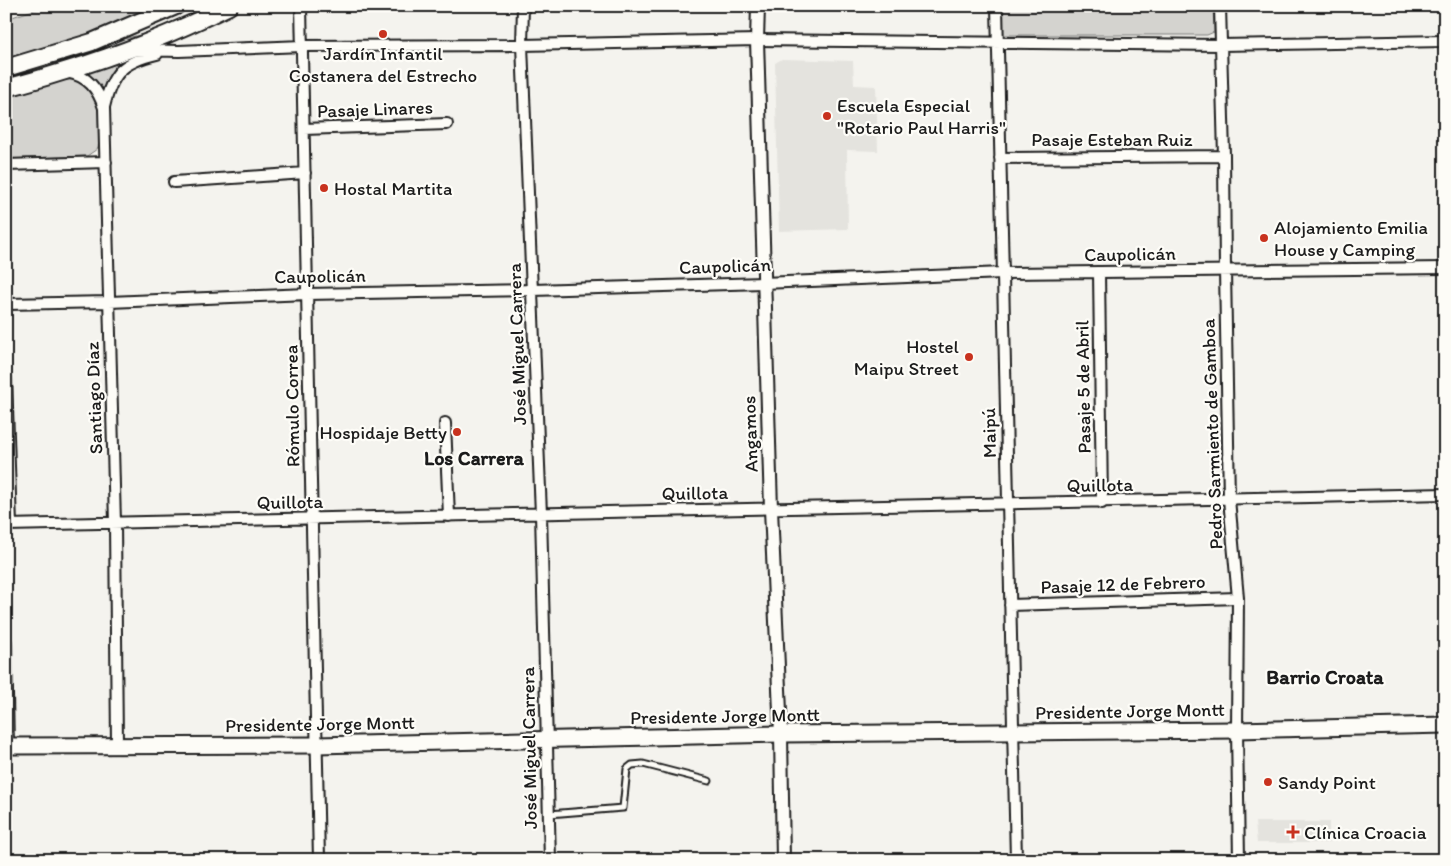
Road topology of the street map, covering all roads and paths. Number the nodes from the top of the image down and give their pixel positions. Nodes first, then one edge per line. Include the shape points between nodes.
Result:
1 (176, 6) edge
2 (229, 6) edge
3 (523, 6) edge
4 (758, 6) edge
5 (997, 6) edge
6 (1220, 6) edge
7 (300, 8) edge
8 (757, 40) junction
9 (998, 42) junction
10 (1445, 42) edge
11 (522, 44) junction
12 (1221, 45) junction
13 (302, 46) junction
14 (129, 50) junction
15 (179, 51) junction
16 (6, 68) edge
17 (64, 71) junction
18 (6, 88) edge
19 (104, 108) junction
20 (447, 124) dead end
21 (304, 128) junction
22 (1224, 156) junction
23 (1000, 158) junction
24 (106, 162) junction
25 (6, 165) edge
26 (305, 173) junction
27 (174, 182) dead end
28 (1445, 268) edge
29 (1225, 270) junction
30 (1098, 272) junction
31 (1003, 273) junction
32 (764, 283) junction
33 (533, 290) junction
34 (307, 294) junction
35 (109, 302) junction
36 (6, 304) edge
37 (6, 377) edge
38 (445, 423) dead end
39 (1445, 494) edge
40 (1229, 499) junction
41 (1102, 502) junction
42 (1008, 504) junction
43 (771, 509) junction
44 (541, 514) junction
45 (449, 516) junction
46 (312, 519) junction
47 (115, 523) junction
48 (8, 525) edge
49 (1238, 598) junction
50 (1010, 605) junction
51 (6, 642) edge
52 (1445, 724) edge
53 (1237, 730) junction
54 (1013, 732) junction
55 (781, 734) junction
56 (547, 739) junction
57 (117, 745) junction
58 (317, 745) junction
59 (7, 746) edge
60 (709, 781) dead end
61 (548, 814) junction
62 (319, 860) edge
63 (550, 860) edge
64 (783, 860) edge
65 (1016, 860) edge
66 (1239, 860) edge

1 - 16 main road via 92,42
2 - 14 main road
3 - 11 street, José Miguel Carrera
4 - 8 street, Angamos
5 - 9 street, Maipú
6 - 12 street, Pedro Sarmiento de Gamboa
7 - 13 street, Rómulo Correa
8 - 9 street
8 - 11 street
8 - 32 street, Angamos
9 - 12 street
9 - 23 street, Maipú
10 - 12 street
11 - 13 street
11 - 33 street, José Miguel Carrera
12 - 22 street, Pedro Sarmiento de Gamboa
13 - 15 street
13 - 21 street, Rómulo Correa
14 - 15 street
14 - 17 main road
15 - 19 street via 148,57 122,69 114,77
17 - 18 main road
17 - 19 street, Santiago Díaz via 90,82
19 - 24 street, Santiago Díaz
20 - 21 street, Pasaje Linares
21 - 26 street, Rómulo Correa
22 - 23 street, Pasaje Esteban Ruiz
22 - 29 street, Pedro Sarmiento de Gamboa
23 - 31 street, Maipú
24 - 25 street
24 - 35 street, Santiago Díaz
26 - 27 street
26 - 34 street, Rómulo Correa
28 - 29 street, Caupolicán
29 - 30 street, Caupolicán
29 - 40 street, Pedro Sarmiento de Gamboa
30 - 31 street, Caupolicán
30 - 41 street, Pasaje 5 de Abril
31 - 32 street, Caupolicán
31 - 42 street, Maipú
32 - 33 street, Caupolicán
32 - 43 street, Angamos
33 - 34 street, Caupolicán
33 - 44 street, José Miguel Carrera
34 - 35 street, Caupolicán
34 - 46 street, Rómulo Correa
35 - 36 street, Caupolicán
35 - 47 street, Santiago Díaz
37 - 48 street
38 - 45 street
39 - 40 street, Quillota
40 - 41 street, Quillota
40 - 49 street, Pedro Sarmiento de Gamboa
41 - 42 street, Quillota
42 - 43 street, Quillota
42 - 50 street, Maipú
43 - 44 street, Quillota
43 - 55 street, Angamos
44 - 45 street, Quillota
44 - 56 street, José Miguel Carrera
45 - 46 street, Quillota
46 - 47 street, Quillota
46 - 58 street, Rómulo Correa
47 - 48 street, Quillota
47 - 57 street, Santiago Díaz
49 - 50 street, Pasaje 12 de Febrero
49 - 53 street, Pedro Sarmiento de Gamboa
50 - 54 street, Maipú
51 - 59 street
52 - 53 main road, Presidente Jorge Montt
53 - 54 main road, Presidente Jorge Montt
53 - 66 street, Pedro Sarmiento de Gamboa
54 - 55 main road, Presidente Jorge Montt
54 - 65 street, Maipú
55 - 56 main road, Presidente Jorge Montt
55 - 64 street, Angamos
56 - 58 main road, Presidente Jorge Montt
56 - 61 street, José Miguel Carrera
57 - 58 main road, Presidente Jorge Montt
57 - 59 main road, Presidente Jorge Montt
58 - 62 street, Rómulo Correa
60 - 61 lane via 643,764 632,765 627,769 623,808
61 - 63 street, José Miguel Carrera

